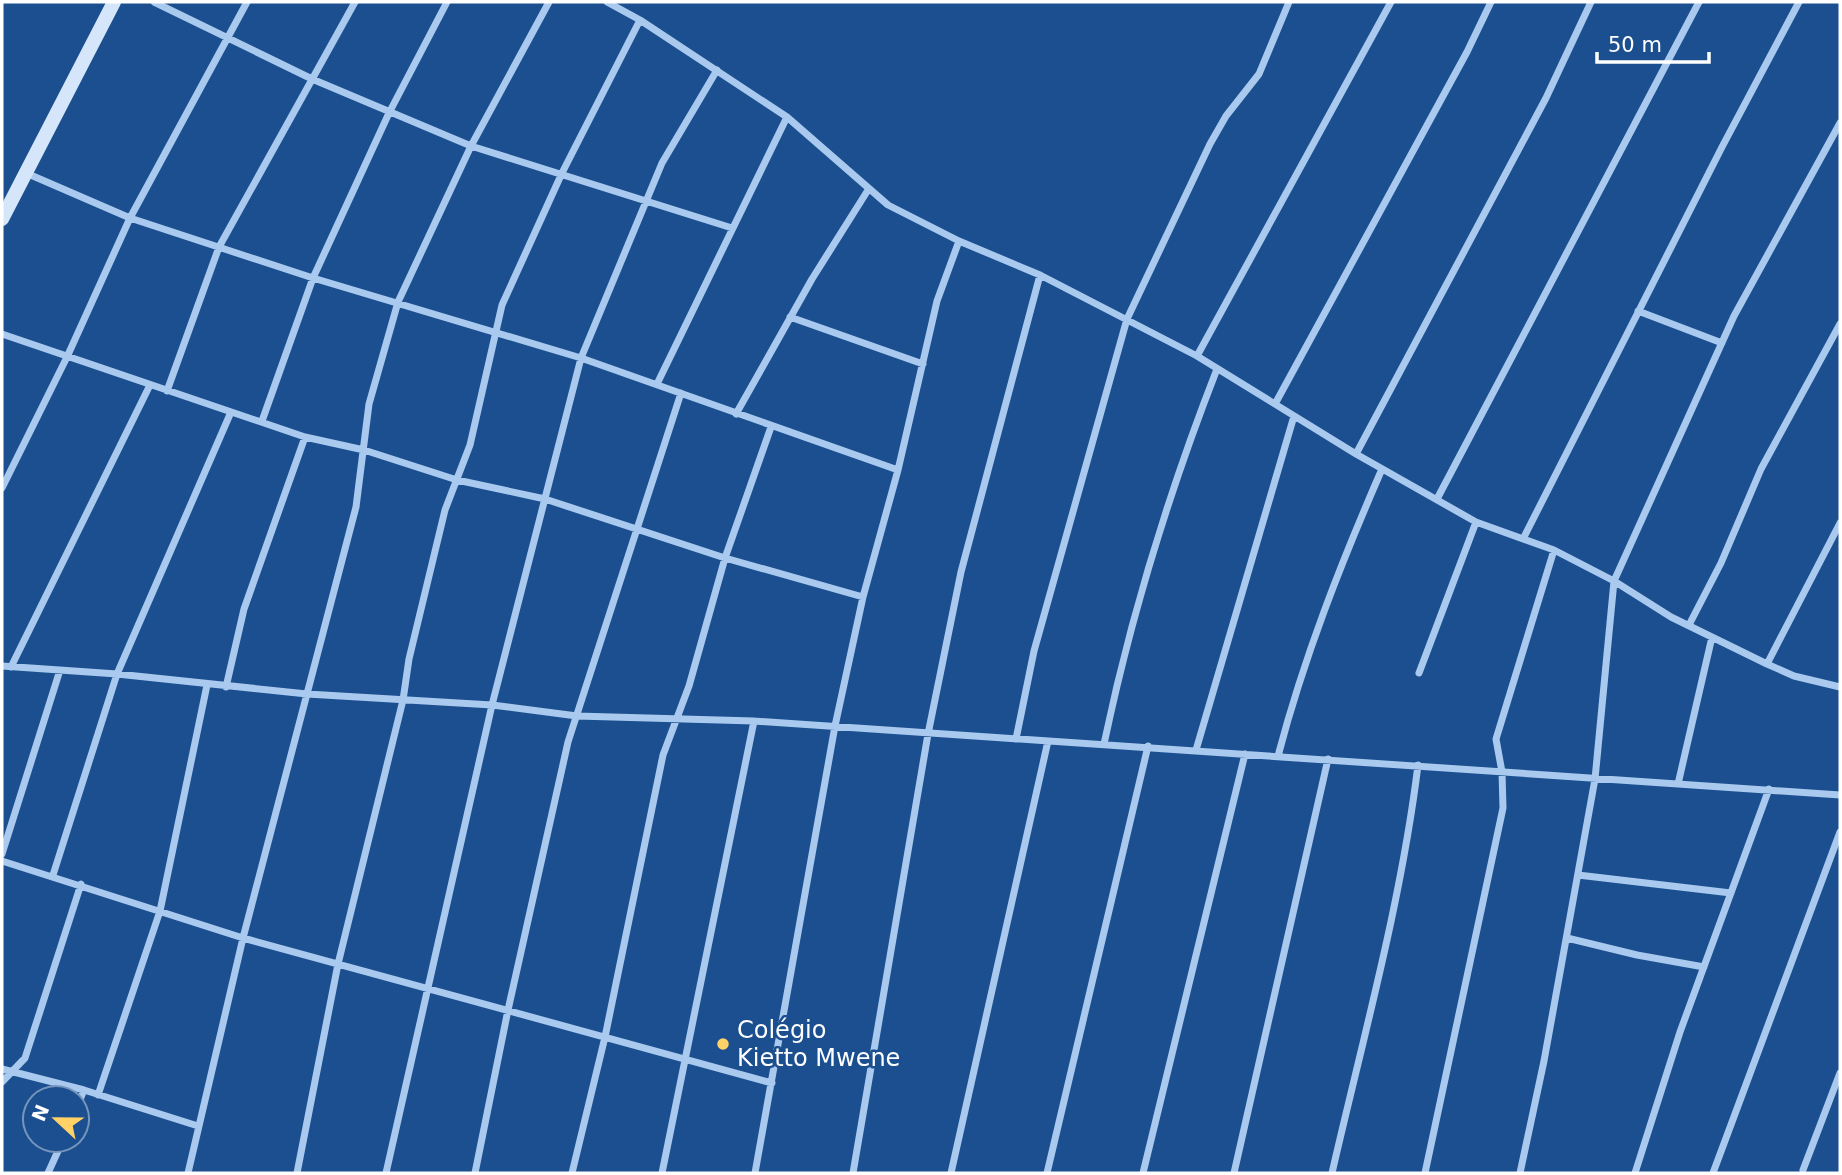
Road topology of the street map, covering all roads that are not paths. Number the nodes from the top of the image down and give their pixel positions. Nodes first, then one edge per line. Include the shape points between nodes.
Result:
1 (154, 2) edge
2 (247, 2) edge
3 (355, 2) edge
4 (447, 2) edge
5 (549, 2) edge
6 (607, 2) edge
7 (1289, 2) edge
8 (1391, 2) edge
9 (1491, 2) edge
10 (1591, 2) edge
11 (1699, 2) edge
12 (1799, 2) edge
13 (111, 3) edge
14 (640, 20) junction
15 (227, 39) junction
16 (717, 70) junction
17 (313, 79) junction
18 (389, 113) junction
19 (787, 117) junction
20 (1840, 123) edge
21 (471, 146) junction
22 (26, 173) junction
23 (562, 173) junction
24 (868, 190) junction
25 (647, 199) junction
26 (130, 218) junction
27 (2, 219) edge
28 (732, 228) junction
29 (959, 241) junction
30 (219, 247) junction
31 (1040, 275) junction
32 (313, 278) junction
33 (398, 302) junction
34 (1638, 311) junction
35 (790, 317) junction
36 (1127, 319) junction
37 (1840, 324) edge
38 (495, 332) junction
39 (2, 334) edge
40 (1721, 343) junction
41 (1197, 356) junction
42 (67, 357) junction
43 (581, 358) junction
44 (923, 365) junction
45 (1217, 369) junction
46 (657, 384) junction
47 (149, 385) junction
48 (167, 391) junction
49 (681, 393) junction
50 (1275, 404) junction
51 (232, 412) junction
52 (736, 414) junction
53 (1294, 416) junction
54 (262, 421) junction
55 (771, 427) junction
56 (305, 437) junction
57 (364, 450) junction
58 (1356, 454) junction
59 (1382, 469) junction
60 (898, 470) junction
61 (457, 480) junction
62 (2, 488) edge
63 (545, 499) junction
64 (1437, 499) junction
65 (1476, 522) junction
66 (1840, 523) edge
67 (637, 529) junction
68 (1523, 539) junction
69 (1554, 550) junction
70 (725, 558) junction
71 (1614, 581) junction
72 (863, 597) junction
73 (1689, 625) junction
74 (1712, 637) junction
75 (1767, 664) junction
76 (2, 666) edge
77 (11, 667) junction
78 (60, 670) junction
79 (1419, 673) dead end
80 (117, 674) junction
81 (207, 685) junction
82 (226, 687) junction
83 (1840, 687) edge
84 (307, 694) junction
85 (403, 700) junction
86 (492, 705) junction
87 (577, 716) junction
88 (675, 719) junction
89 (754, 721) junction
90 (835, 726) junction
91 (928, 734) junction
92 (1016, 739) junction
93 (1048, 741) junction
94 (1104, 744) junction
95 (1148, 746) junction
96 (1196, 750) junction
97 (1245, 754) junction
98 (1278, 756) junction
99 (1328, 760) junction
100 (1418, 765) junction
101 (1503, 772) junction
102 (1595, 779) junction
103 (1678, 783) junction
104 (1769, 789) junction
105 (1840, 795) edge
106 (1840, 832) edge
107 (2, 854) edge
108 (2, 861) edge
109 (53, 875) junction
110 (1578, 875) junction
111 (82, 884) junction
112 (1731, 893) junction
113 (160, 911) junction
114 (243, 938) junction
115 (1567, 938) junction
116 (338, 964) junction
117 (1704, 967) junction
118 (429, 989) junction
119 (508, 1010) junction
120 (605, 1037) junction
121 (685, 1060) junction
122 (2, 1069) edge
123 (10, 1072) junction
124 (1840, 1073) edge
125 (2, 1082) edge
126 (772, 1083) junction
127 (59, 1084) edge
128 (91, 1092) edge
129 (98, 1095) junction
130 (198, 1126) junction
131 (56, 1154) edge
132 (1803, 1170) dead end
133 (48, 1173) edge
134 (188, 1173) edge
135 (297, 1173) edge
136 (386, 1173) edge
137 (475, 1173) edge
138 (572, 1173) edge
139 (662, 1173) edge
140 (755, 1173) edge
141 (853, 1173) edge
142 (951, 1173) edge
143 (1047, 1173) edge
144 (1143, 1173) edge
145 (1234, 1173) edge
146 (1332, 1173) edge
147 (1425, 1173) edge
148 (1520, 1173) edge
149 (1635, 1173) edge
150 (1713, 1173) edge

1 - 15 street
2 - 15 street
3 - 17 street
4 - 18 street
5 - 21 street
6 - 14 street
7 - 36 street via 1259,74 1210,144
8 - 41 street
9 - 50 street
10 - 58 street via 1541,107
11 - 64 street
12 - 34 street
13 - 22 main road
14 - 16 street
14 - 23 street
15 - 17 street
15 - 26 street
16 - 19 street
16 - 25 street via 662,163
17 - 18 street
17 - 30 street
18 - 21 street
18 - 32 street
19 - 24 street
19 - 28 street
20 - 40 street
21 - 23 street
21 - 33 street
22 - 26 street
22 - 27 main road
23 - 25 street
23 - 38 street via 502,305
24 - 29 street
24 - 35 street
25 - 28 street
25 - 43 street
26 - 30 street
26 - 42 street
28 - 46 street
29 - 31 street
29 - 44 street via 937,302
30 - 32 street
30 - 48 street
31 - 36 street
31 - 91 street via 961,572
32 - 33 street
32 - 54 street
33 - 38 street
33 - 57 street via 369,404
34 - 40 street
34 - 68 street
35 - 44 street
35 - 52 street
36 - 41 street
36 - 92 street via 1034,652
37 - 73 street via 1766,459
38 - 43 street
38 - 61 street via 470,445
39 - 42 street
40 - 71 street
41 - 45 street
42 - 47 street
42 - 62 street
43 - 46 street
43 - 63 street
44 - 60 street
45 - 50 street
45 - 94 street via 1186,449 1124,646
46 - 49 street
47 - 48 street
47 - 77 street
48 - 51 street
49 - 52 street
49 - 67 street
50 - 53 street
51 - 54 street
51 - 80 street
52 - 55 street
53 - 58 street
53 - 96 street
54 - 56 street
55 - 60 street
55 - 70 street
56 - 57 street
56 - 82 street via 244,609
57 - 61 street
57 - 84 street via 356,507
58 - 59 street
59 - 64 street
59 - 98 street via 1298,678
60 - 72 street
61 - 63 street
61 - 85 street via 445,510
63 - 67 street
63 - 86 street
64 - 65 street
65 - 68 street
65 - 79 street
66 - 75 street
67 - 70 street
67 - 87 street
68 - 69 street
69 - 71 street
69 - 101 street via 1496,739
70 - 72 street
70 - 88 street via 689,686
71 - 73 street
71 - 102 street
72 - 90 street
73 - 74 street
74 - 75 street
74 - 103 street
75 - 83 street
76 - 77 street
77 - 78 street
78 - 80 street
78 - 107 street
80 - 81 street
80 - 109 street
81 - 82 street
81 - 113 street
82 - 84 street
84 - 85 street
84 - 114 street
85 - 86 street
85 - 116 street
86 - 87 street
86 - 118 street
87 - 88 street
87 - 119 street
88 - 89 street
88 - 120 street via 663,755
89 - 90 street
89 - 121 street
90 - 91 street
90 - 126 street
91 - 92 street
91 - 141 street
92 - 93 street
93 - 94 street
93 - 142 street
94 - 95 street
95 - 96 street
95 - 143 street
96 - 97 street
97 - 98 street
97 - 144 street
98 - 99 street
99 - 100 street
99 - 145 street
100 - 101 street
100 - 146 street via 1396,897
101 - 102 street
101 - 147 street via 1503,808
102 - 103 street
102 - 110 street
103 - 104 street
104 - 105 street
104 - 112 street
106 - 150 street
108 - 109 street
109 - 111 street
110 - 112 street
110 - 115 street
111 - 113 street
111 - 123 street via 26,1058
112 - 117 street
113 - 114 street
113 - 129 street
114 - 116 street
114 - 130 street
115 - 117 street
115 - 148 street
116 - 118 street
116 - 135 street
117 - 149 street
118 - 119 street
118 - 136 street
119 - 120 street
119 - 137 street
120 - 121 street
120 - 138 street
121 - 126 street
121 - 139 street
122 - 123 street
123 - 125 street
123 - 127 street
124 - 132 street
126 - 140 street
128 - 129 street
129 - 130 street
130 - 134 street
131 - 133 street

